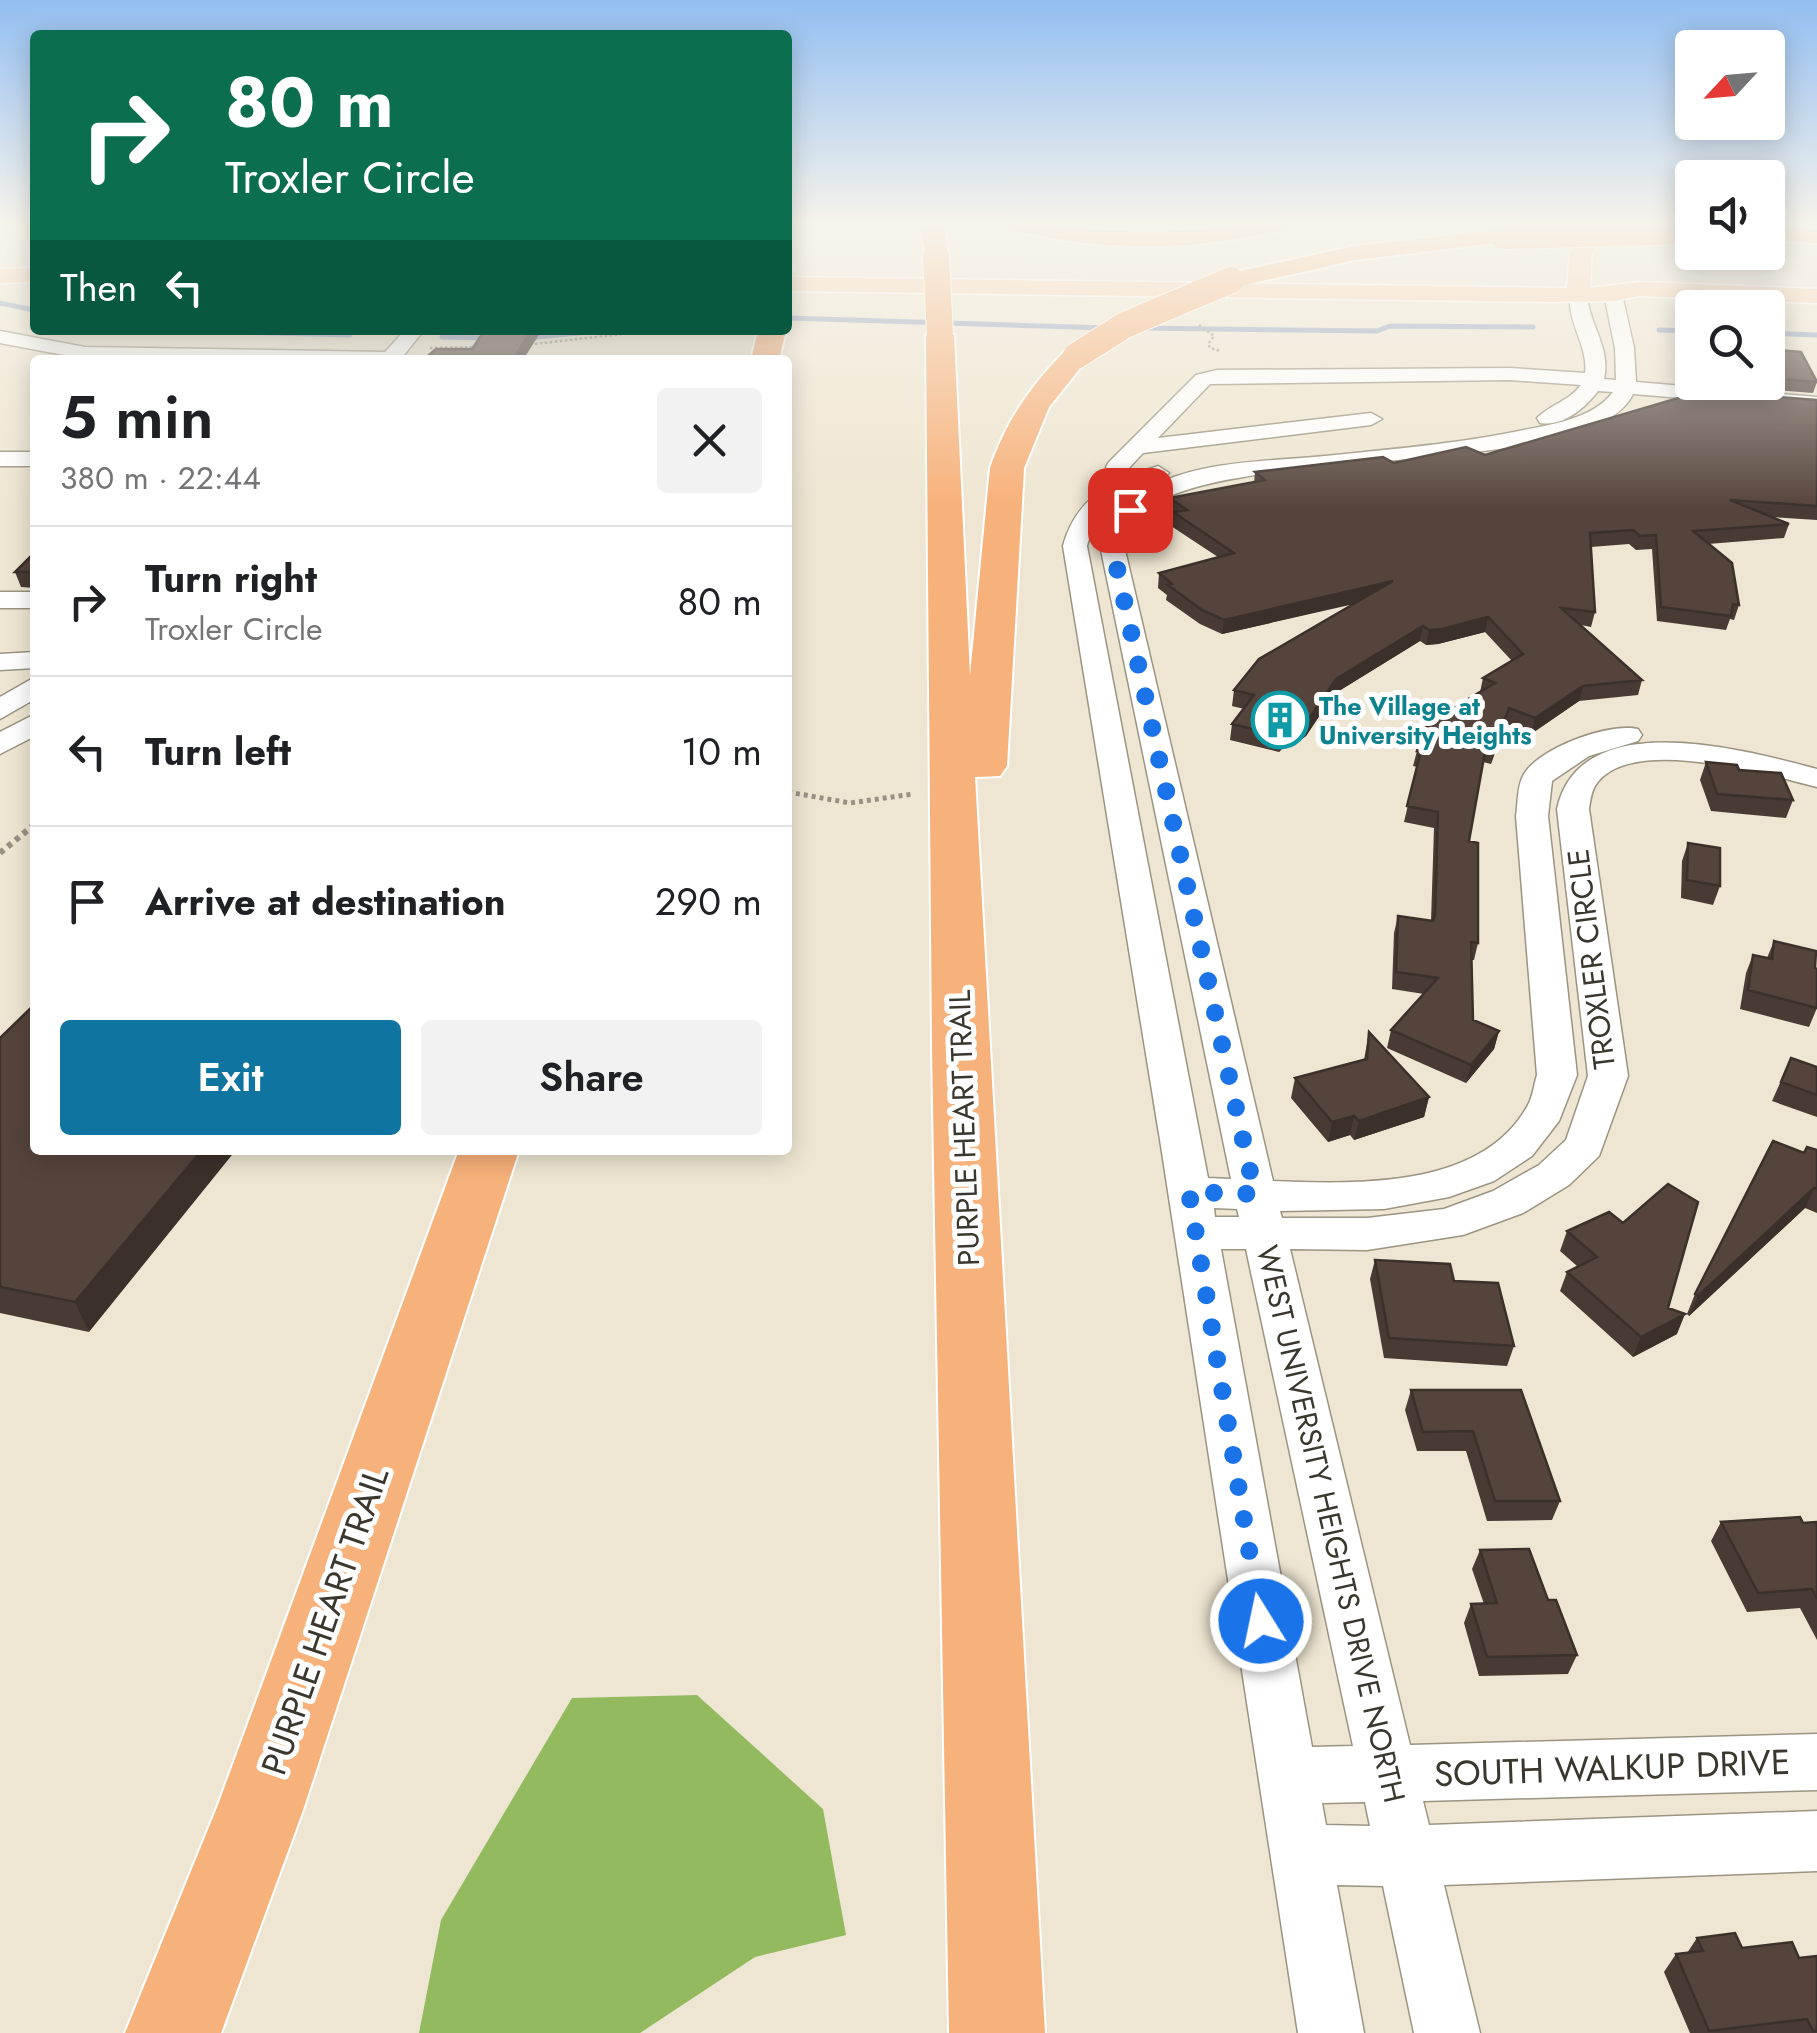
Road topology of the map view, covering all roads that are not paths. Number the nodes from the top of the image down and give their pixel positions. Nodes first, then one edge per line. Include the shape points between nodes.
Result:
1 (939, 319) edge
2 (1139, 319) edge
3 (1584, 319) edge
4 (1611, 319) edge
5 (30, 326) edge
6 (378, 335) edge
7 (411, 335) edge
8 (0, 336) edge
9 (1220, 350) road end
10 (164, 355) edge
11 (360, 355) edge
12 (393, 355) edge
13 (1225, 374) junction
14 (1607, 382) junction
15 (1817, 394) edge
16 (1184, 399) junction
17 (1817, 403) edge
18 (1371, 419) dead end
19 (1270, 441) junction
20 (1460, 446) junction
21 (0, 458) edge
22 (30, 459) edge
23 (1132, 465) junction
24 (0, 600) edge
25 (30, 600) edge
26 (30, 689) edge
27 (0, 710) edge
28 (30, 725) edge
29 (0, 744) edge
30 (1817, 759) edge
31 (1817, 778) edge
32 (960, 1048) junction
33 (486, 1155) edge
34 (1189, 1192) junction
35 (1259, 1214) junction
36 (1194, 1234) junction
37 (1817, 1762) edge
38 (1389, 1775) junction
39 (1288, 1776) junction
40 (1817, 1840) edge
41 (1300, 1855) junction
42 (1408, 1856) junction
43 (174, 2033) edge
44 (997, 2033) edge
45 (1331, 2033) edge
46 (1447, 2033) edge

1 - 32 highway, PURPLE HEART TRAIL, bridge
2 - 32 highway, bridge via 1076,356 1034,402 1007,468
3 - 14 street
4 - 14 street
5 - 8 street
6 - 11 street
7 - 12 street
8 - 10 street via 85,352
9 - 13 street
13 - 14 street via 1392,365
13 - 16 street via 1203,380
14 - 15 street
14 - 17 street
14 - 20 street, WEST UNIVERSITY HEIGHTS DRIVE NORTH via 1543,420
16 - 19 street
16 - 23 street
18 - 19 street
19 - 20 street, WEST UNIVERSITY HEIGHTS DRIVE NORTH
19 - 23 street, WEST UNIVERSITY HEIGHTS DRIVE NORTH via 1195,463
20 - 35 street, WEST UNIVERSITY HEIGHTS DRIVE NORTH via 1214,474 1153,494 1116,530 1113,550
21 - 22 street
23 - 34 street, WEST UNIVERSITY HEIGHTS DRIVE NORTH via 1092,508 1074,546
24 - 25 street
26 - 27 street
28 - 29 street
30 - 35 street, TROXLER CIRCLE via 1733,739 1648,733 1600,741 1551,764 1537,778 1532,816 1557,1075 1545,1112 1516,1146 1474,1172 1429,1188
31 - 35 street, TROXLER CIRCLE via 1746,759 1668,752 1614,760 1584,778 1573,809 1608,1076 1584,1146 1554,1175 1508,1202 1448,1224 1367,1234
32 - 44 highway, PURPLE HEART TRAIL
33 - 43 highway, PURPLE HEART TRAIL via 260,1810
34 - 35 street, TROXLER CIRCLE
34 - 36 street, WEST UNIVERSITY HEIGHTS DRIVE NORTH
35 - 36 street, TROXLER CIRCLE
35 - 38 street, WEST UNIVERSITY HEIGHTS DRIVE NORTH
36 - 39 street, WEST UNIVERSITY HEIGHTS DRIVE NORTH
37 - 38 street, SOUTH WALKUP DRIVE
38 - 39 street, SOUTH WALKUP DRIVE
38 - 42 street, WEST UNIVERSITY HEIGHTS DRIVE NORTH
39 - 41 street, WEST UNIVERSITY HEIGHTS DRIVE NORTH
40 - 42 street
41 - 42 street
41 - 45 street, WEST UNIVERSITY HEIGHTS DRIVE NORTH
42 - 46 street, WEST UNIVERSITY HEIGHTS DRIVE NORTH

